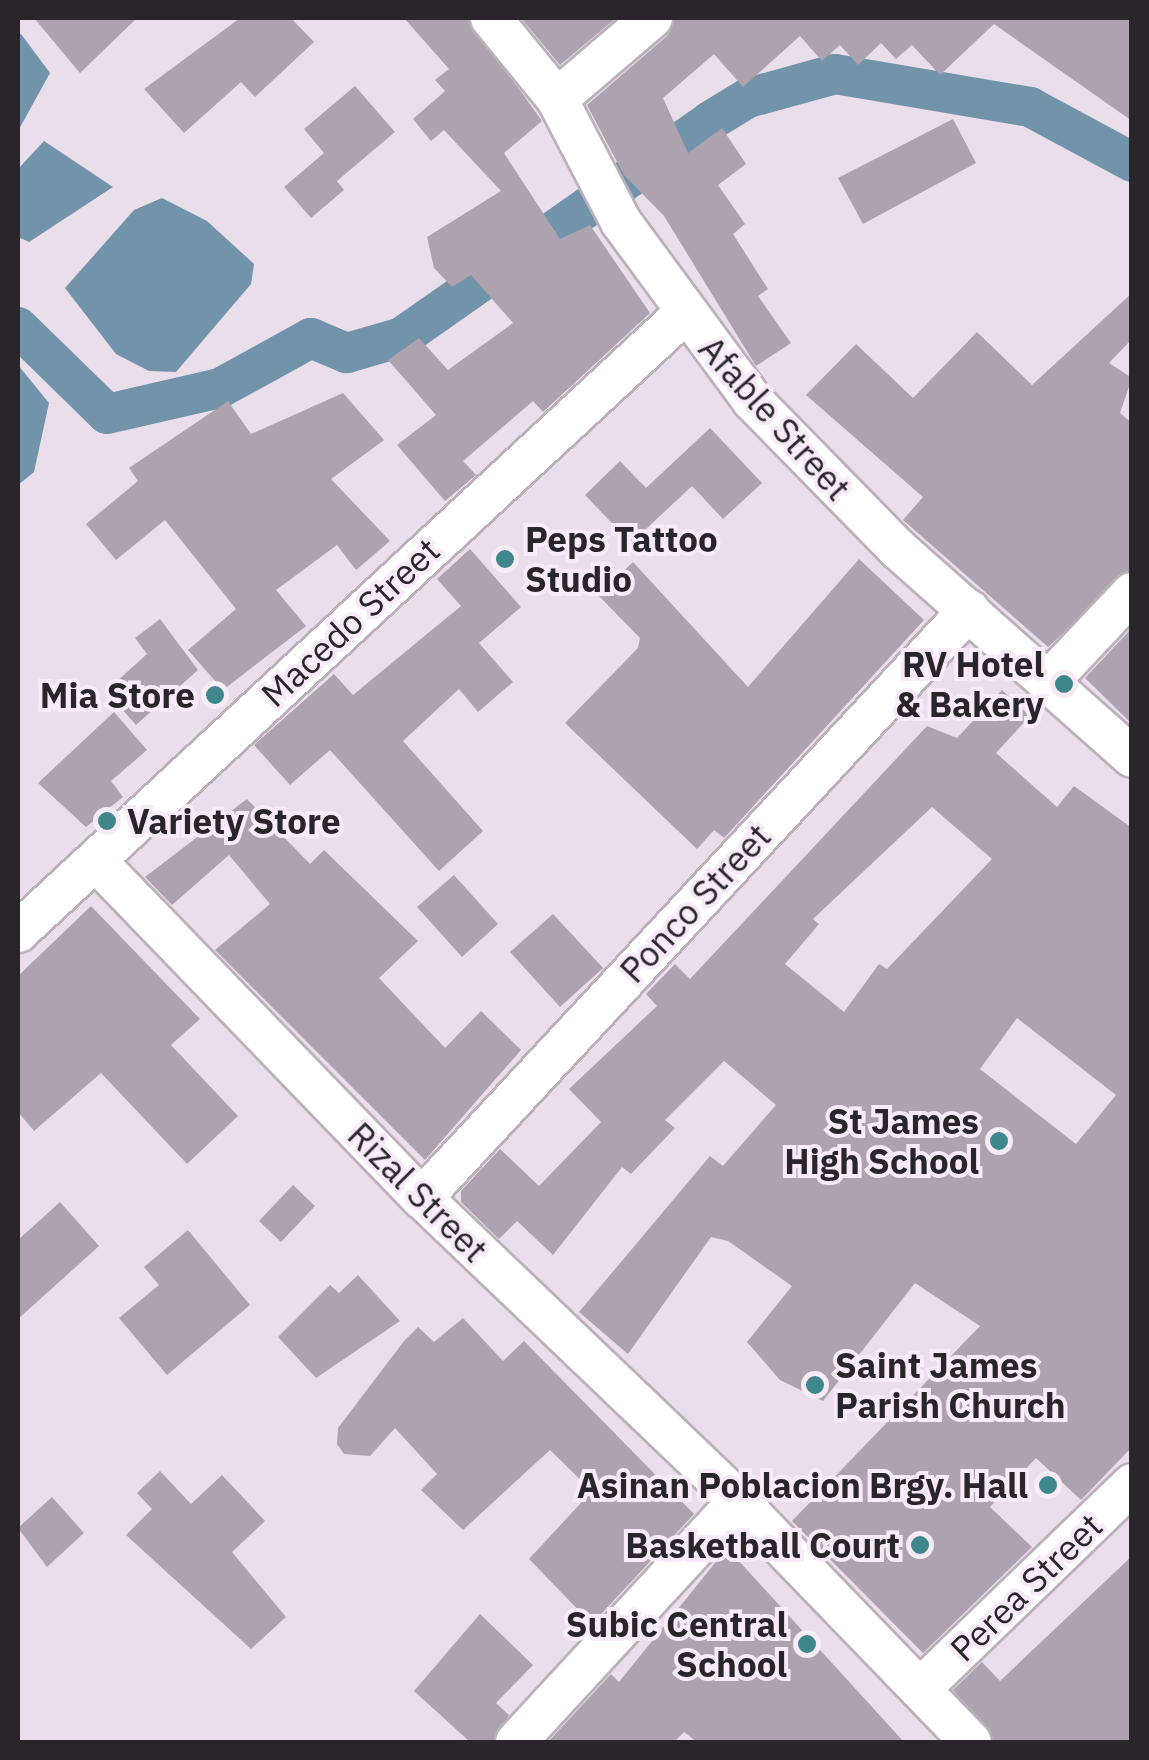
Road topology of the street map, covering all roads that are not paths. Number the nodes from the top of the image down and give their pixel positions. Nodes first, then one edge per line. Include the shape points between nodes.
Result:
1 (491, 18) edge
2 (652, 18) edge
3 (557, 99) junction
4 (684, 314) junction
5 (1132, 594) edge
6 (968, 610) junction
7 (1050, 680) junction
8 (1132, 757) edge
9 (96, 861) junction
10 (18, 932) edge
11 (422, 1198) junction
12 (1132, 1484) edge
13 (744, 1506) junction
14 (920, 1689) junction
15 (516, 1742) edge
16 (971, 1742) edge

1 - 3 street, Afable Street
2 - 3 street
3 - 4 street, Afable Street via 620,222
4 - 6 street, Afable Street via 778,428
4 - 9 street, Macedo Street
5 - 7 street
6 - 7 street, Afable Street
6 - 11 street, Ponco Street
7 - 8 street, Afable Street
9 - 10 street, Macedo Street
9 - 11 street, Rizal Street
11 - 13 street, Rizal Street
12 - 14 street, Perea Street
13 - 14 street, Rizal Street
13 - 15 street
14 - 16 street, Rizal Street

